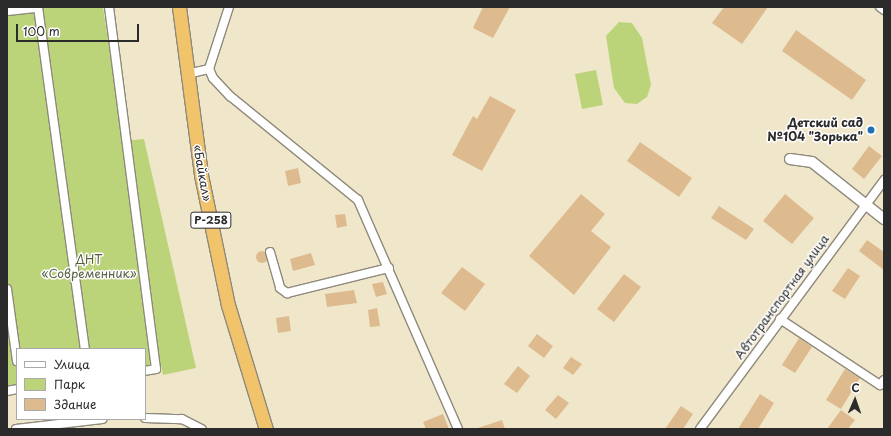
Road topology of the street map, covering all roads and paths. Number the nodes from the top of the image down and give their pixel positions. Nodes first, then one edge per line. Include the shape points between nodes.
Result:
1 (38, 7) edge
2 (109, 7) edge
3 (178, 7) edge
4 (229, 7) edge
5 (880, 7) edge
6 (884, 10) edge
7 (7, 11) edge
8 (209, 69) junction
9 (187, 74) junction
10 (790, 159) dead end
11 (884, 180) edge
12 (864, 204) junction
13 (884, 219) edge
14 (270, 252) dead end
15 (389, 268) junction
16 (7, 288) edge
17 (780, 319) junction
18 (85, 348) edge
19 (16, 353) edge
20 (146, 371) edge
21 (884, 380) edge
22 (146, 418) edge
23 (93, 420) edge
24 (16, 429) edge
25 (202, 429) edge
26 (266, 429) edge
27 (458, 429) edge
28 (700, 429) edge

1 - 7 street
1 - 18 street
2 - 20 street via 156,369
3 - 9 highway, «Байкал» / Р-258
4 - 8 street
5 - 6 street
8 - 9 street
8 - 15 street via 230,96 358,200
9 - 26 highway, «Байкал» / Р-258 via 201,175 228,306
10 - 12 street via 812,162
11 - 12 street, Автотранспортная улица
12 - 13 street
12 - 17 street, Автотранспортная улица
14 - 15 street via 280,288 288,293
15 - 27 street
16 - 19 street
17 - 21 street via 880,385
17 - 28 street, Автотранспортная улица
22 - 25 street via 182,419
23 - 24 street

